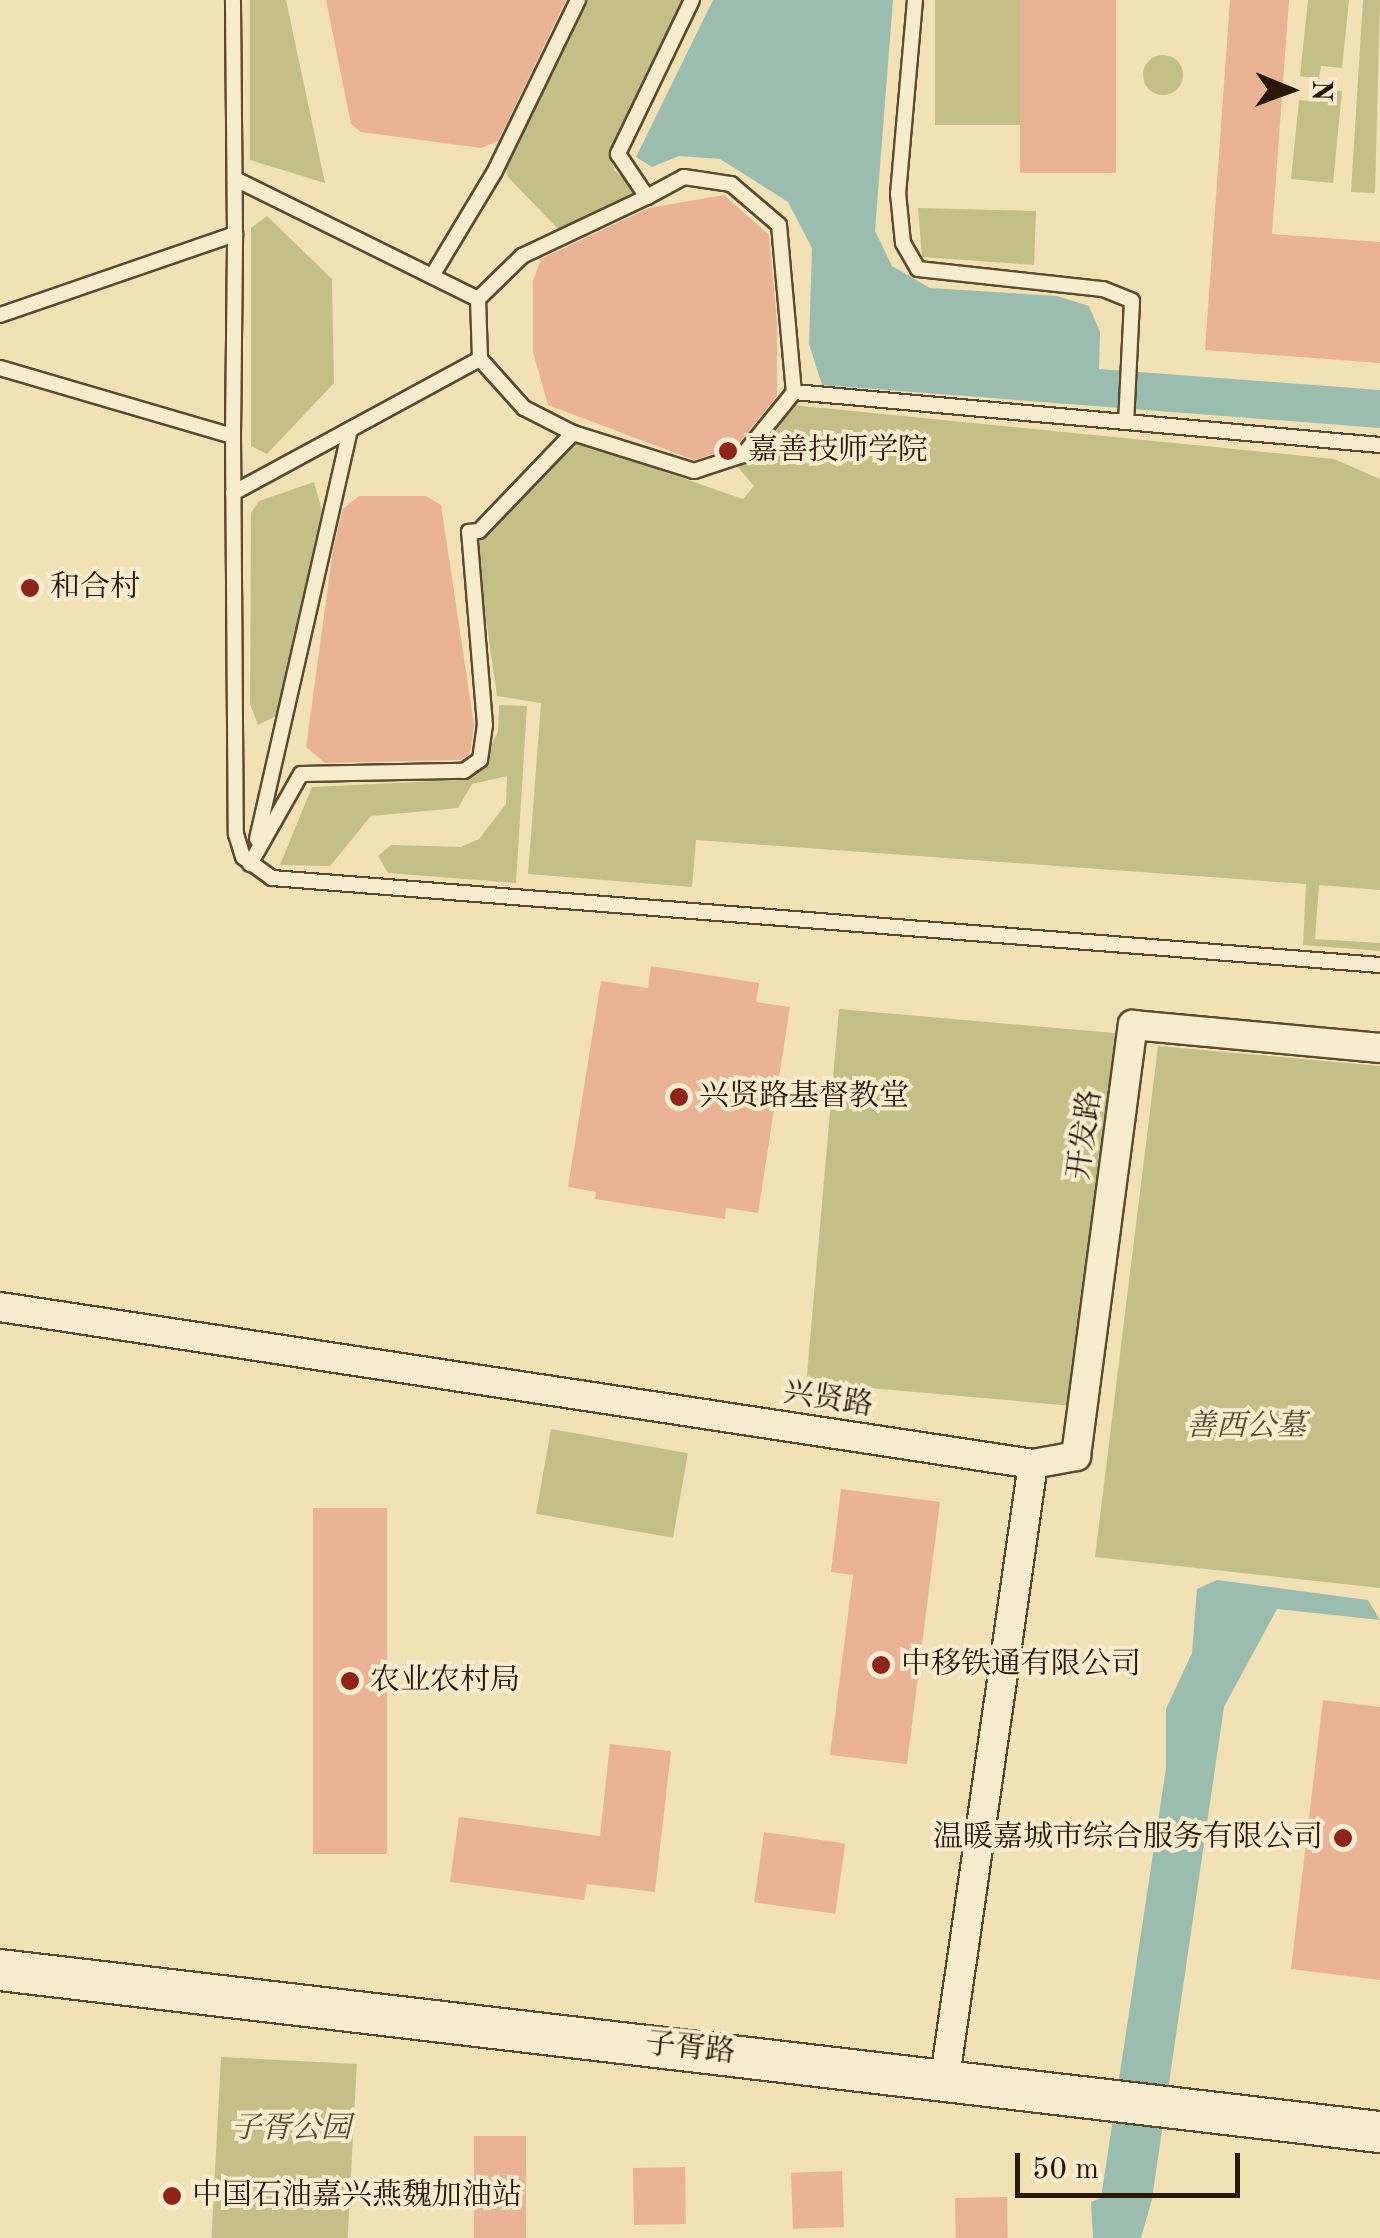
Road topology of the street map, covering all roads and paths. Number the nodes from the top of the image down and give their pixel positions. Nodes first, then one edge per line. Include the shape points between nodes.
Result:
1 (233, 0) edge
2 (578, 0) edge
3 (692, 0) edge
4 (915, 0) edge
5 (234, 180) junction
6 (648, 196) junction
7 (235, 234) junction
8 (432, 276) junction
9 (478, 299) junction
10 (0, 315) edge
11 (480, 360) junction
12 (0, 368) edge
13 (794, 392) junction
14 (1126, 422) junction
15 (350, 429) junction
16 (573, 433) junction
17 (232, 436) junction
18 (1380, 445) edge
19 (233, 493) junction
20 (250, 864) junction
21 (1380, 965) edge
22 (1380, 1048) edge
23 (0, 1307) edge
24 (1032, 1464) junction
25 (0, 1970) edge
26 (945, 2078) junction
27 (1380, 2132) edge

1 - 5 lane
2 - 8 lane via 494,171
3 - 6 lane via 618,154
4 - 14 lane via 898,193 902,244 918,269 1103,289 1132,301
5 - 7 lane
5 - 8 lane
6 - 9 lane via 522,256
6 - 13 lane via 684,176 731,184 780,226
7 - 10 lane
7 - 17 lane
8 - 9 lane
9 - 11 lane
11 - 15 lane
11 - 16 lane via 524,408
12 - 17 lane
13 - 14 lane
13 - 16 lane via 742,456 694,472
14 - 18 lane
15 - 19 lane
15 - 20 lane
16 - 20 lane via 479,531 469,532 485,725 480,760 464,771 301,774
17 - 19 lane
19 - 20 lane via 234,802
20 - 21 lane via 294,883
22 - 24 street, 开发路 via 1133,1024 1076,1456
23 - 24 street, 兴贤路
24 - 26 street
25 - 26 street, 子胥路
26 - 27 street, 子胥路

